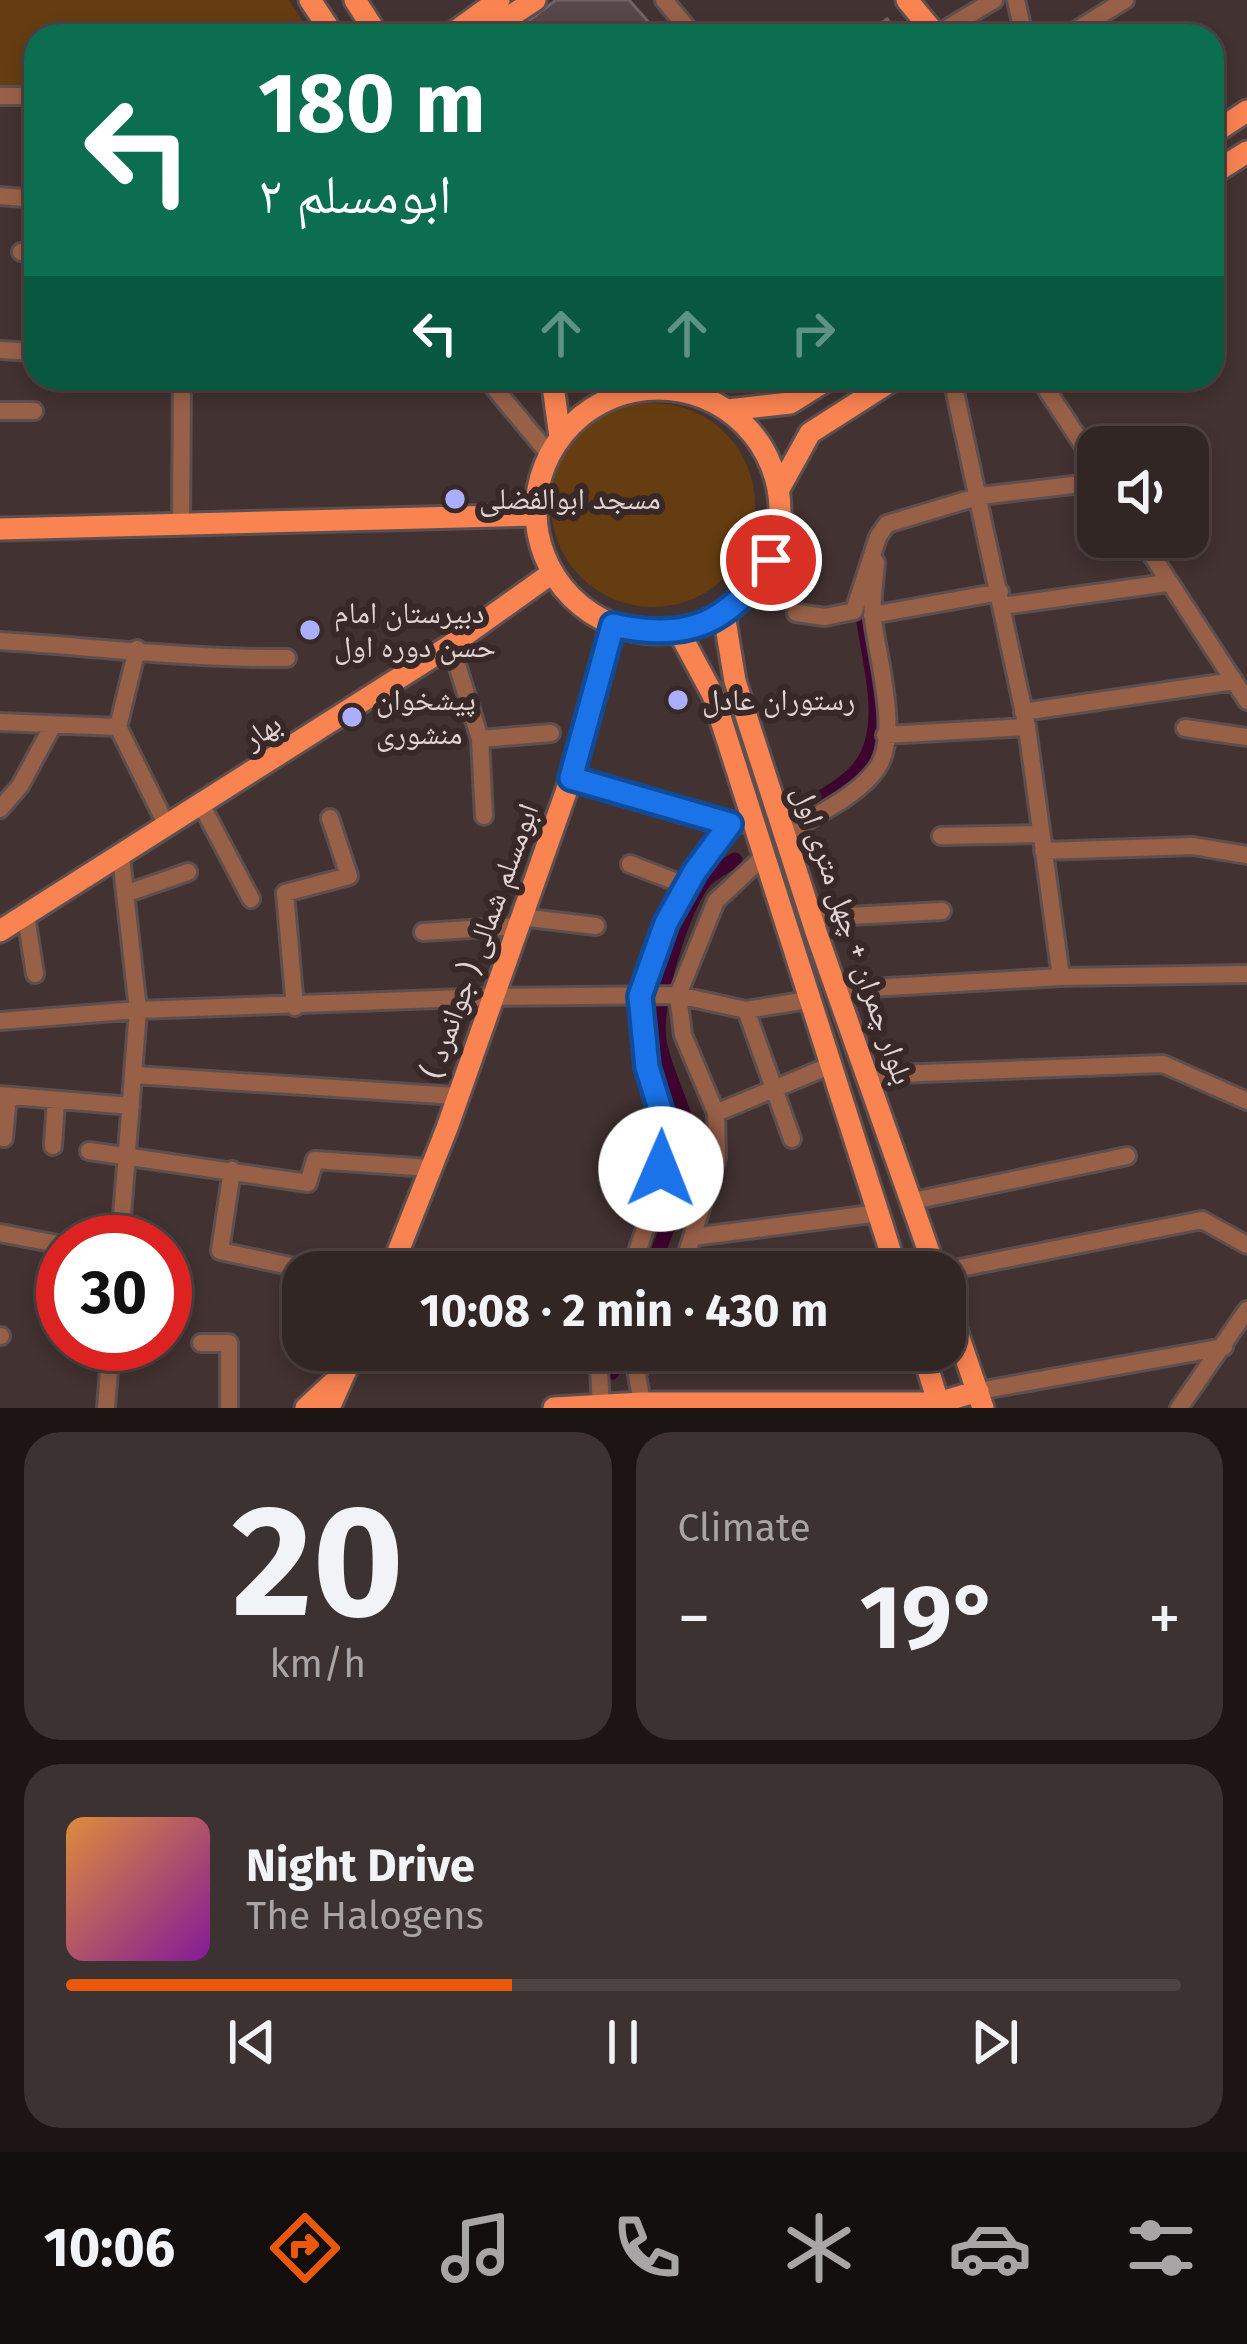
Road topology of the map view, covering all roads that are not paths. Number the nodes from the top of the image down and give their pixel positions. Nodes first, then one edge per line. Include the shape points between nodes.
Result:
1 (499, 0) edge
2 (535, 0) edge
3 (664, 0) edge
4 (907, 0) edge
5 (994, 0) edge
6 (1125, 0) edge
7 (466, 24) edge
8 (498, 24) edge
9 (684, 24) edge
10 (928, 24) edge
11 (955, 24) edge
12 (1086, 24) edge
13 (182, 390) edge
14 (498, 390) edge
15 (553, 390) edge
16 (624, 390) edge
17 (641, 390) edge
18 (690, 390) edge
19 (811, 390) edge
20 (877, 390) edge
21 (959, 390) edge
22 (1047, 390) edge
23 (628, 392) junction
24 (728, 410) junction
25 (0, 411) edge
26 (34, 411) dead end
27 (1077, 436) edge
28 (555, 445) junction
29 (1077, 484) edge
30 (779, 489) junction
31 (980, 496) junction
32 (536, 515) junction
33 (181, 525) junction
34 (0, 530) edge
35 (878, 537) junction
36 (1152, 558) edge
37 (553, 573) junction
38 (1167, 583) junction
39 (1001, 599) junction
40 (796, 613) dead end
41 (724, 614) junction
42 (872, 615) junction
43 (613, 625) junction
44 (679, 632) junction
45 (0, 641) edge
46 (451, 645) junction
47 (136, 649) junction
48 (287, 658) dead end
49 (1234, 681) junction
50 (1247, 701) edge
51 (1025, 720) junction
52 (0, 722) edge
53 (53, 724) junction
54 (118, 728) junction
55 (1185, 728) dead end
56 (551, 733) dead end
57 (885, 735) junction
58 (1247, 737) edge
59 (481, 739) junction
60 (571, 778) junction
61 (202, 806) junction
62 (0, 809) edge
63 (484, 816) dead end
64 (330, 818) dead end
65 (741, 825) junction
66 (167, 826) junction
67 (786, 833) junction
68 (941, 836) dead end
69 (1042, 842) junction
70 (1247, 855) edge
71 (121, 856) junction
72 (764, 856) junction
73 (630, 865) dead end
74 (188, 872) dead end
75 (687, 886) junction
76 (125, 894) junction
77 (251, 899) dead end
78 (942, 910) dead end
79 (26, 916) junction
80 (812, 918) junction
81 (519, 921) junction
82 (596, 926) dead end
83 (0, 931) edge
84 (423, 932) dead end
85 (35, 974) dead end
86 (1247, 974) edge
87 (1061, 977) junction
88 (837, 990) junction
89 (679, 995) junction
90 (640, 996) junction
91 (492, 997) junction
92 (808, 1000) junction
93 (295, 1007) junction
94 (138, 1010) junction
95 (746, 1010) junction
96 (0, 1021) edge
97 (830, 1066) junction
98 (867, 1075) junction
99 (135, 1076) junction
100 (774, 1091) junction
101 (4, 1096) edge
102 (456, 1096) junction
103 (56, 1100) junction
104 (1247, 1101) edge
105 (131, 1106) junction
106 (716, 1113) junction
107 (4, 1138) dead end
108 (792, 1139) dead end
109 (53, 1146) dead end
110 (88, 1151) dead end
111 (130, 1155) junction
112 (1127, 1156) dead end
113 (430, 1168) junction
114 (232, 1170) junction
115 (913, 1201) junction
116 (879, 1213) junction
117 (123, 1215) edge
118 (0, 1233) edge
119 (693, 1237) junction
120 (36, 1240) edge
121 (1247, 1245) edge
122 (398, 1251) edge
123 (637, 1251) edge
124 (688, 1251) edge
125 (891, 1251) edge
126 (931, 1251) edge
127 (282, 1264) edge
128 (966, 1266) edge
129 (1247, 1310) edge
130 (201, 1343) dead end
131 (1224, 1347) junction
132 (966, 1359) edge
133 (109, 1371) edge
134 (340, 1371) edge
135 (346, 1371) edge
136 (599, 1371) edge
137 (639, 1371) edge
138 (928, 1371) edge
139 (980, 1400) edge
140 (939, 1405) edge
141 (642, 1406) edge
142 (808, 1406) edge
143 (1186, 1406) edge
144 (600, 1407) edge
145 (106, 1408) edge
146 (229, 1408) edge
147 (305, 1408) edge
148 (329, 1408) edge
149 (554, 1408) edge

1 - 7 main road
2 - 8 main road
3 - 9 street
4 - 10 main road
5 - 11 street
6 - 12 street
13 - 33 street
14 - 28 street
15 - 28 main road
16 - 23 main road
17 - 23 main road
18 - 24 main road
19 - 24 main road via 790,403
20 - 30 main road via 810,433
21 - 31 street
22 - 27 street
23 - 28 main road via 579,417
24 - 30 main road via 770,458
25 - 26 street
28 - 32 main road
29 - 31 street
30 - 41 main road via 781,525 771,560 752,591
31 - 35 street via 887,524
31 - 39 street
32 - 33 main road
32 - 37 main road
33 - 34 main road
35 - 40 street via 854,611
35 - 42 street
36 - 38 street
37 - 43 main road via 578,604
37 - 46 main road, بهار
38 - 39 street
38 - 49 street
39 - 42 street
39 - 51 street
41 - 44 main road
41 - 67 main road, بلوار چمران + چهل متری اول via 735,681
42 - 57 street
43 - 44 main road
43 - 60 main road, ابومسلم شمالی ( جوانمرد )
44 - 65 main road, بلوار چمران + چهل متری اول via 713,695
45 - 47 street
46 - 59 street
46 - 61 main road, بهار
47 - 48 street
47 - 54 street
49 - 50 street
49 - 51 street
51 - 57 street
51 - 69 street
52 - 53 street
53 - 54 street
53 - 62 street
54 - 66 street
55 - 58 street
56 - 59 street
57 - 67 street via 879,765
59 - 63 street
60 - 65 street
60 - 81 main road, ابومسلم شمالی ( جوانمرد )
61 - 66 main road, بهار
61 - 77 street
64 - 93 street via 349,876 286,893
65 - 72 main road, بلوار چمران + چهل متری اول
65 - 75 street
66 - 71 main road, بهار
67 - 80 main road, بلوار چمران + چهل متری اول
68 - 69 street
69 - 70 street
69 - 87 street
71 - 76 street
71 - 79 main road, بهار
72 - 89 street via 716,902
72 - 92 main road, بلوار چمران + چهل متری اول
73 - 75 street
74 - 76 street
75 - 90 street
76 - 94 street
78 - 80 street
79 - 83 main road, بهار
79 - 85 street
80 - 88 main road, بلوار چمران + چهل متری اول
81 - 82 street
81 - 84 street
81 - 91 main road, ابومسلم شمالی ( جوانمرد )
86 - 87 street
87 - 88 street
88 - 98 main road, بلوار چمران + چهل متری اول
89 - 90 street
89 - 95 street
89 - 106 street via 683,1035
90 - 91 street
90 - 123 street via 647,1067 668,1135
91 - 93 street
91 - 102 main road, ابومسلم شمالی ( جوانمرد )
92 - 95 street
92 - 97 main road, بلوار چمران + چهل متری اول
93 - 94 street
94 - 96 street
94 - 99 street
95 - 100 street
97 - 100 street
97 - 116 main road, بلوار چمران + چهل متری اول
98 - 104 street via 1163,1064
98 - 115 main road, بلوار چمران + چهل متری اول
99 - 102 street
99 - 105 street
100 - 106 street
100 - 108 street
101 - 103 street
101 - 107 street
102 - 113 main road, ابومسلم شمالی ( جوانمرد )
103 - 105 street
103 - 109 street
105 - 111 street
106 - 119 street via 718,1157
110 - 111 street
111 - 114 street
111 - 117 street
112 - 115 street
113 - 114 street via 315,1160 308,1183
113 - 122 main road, ابومسلم شمالی ( جوانمرد )
114 - 127 street via 220,1251
115 - 126 main road, بلوار چمران + چهل متری اول
116 - 119 street
116 - 125 main road, بلوار چمران + چهل متری اول
118 - 120 street
119 - 124 street
121 - 128 street via 1202,1220
129 - 131 street
130 - 146 street via 229,1343
131 - 139 street via 1107,1365
131 - 143 street
132 - 139 main road
133 - 145 street
134 - 147 main road
135 - 148 main road
136 - 144 street
137 - 141 street
138 - 140 main road
139 - 140 main road
140 - 142 main road
141 - 142 main road
141 - 144 main road
144 - 149 main road

